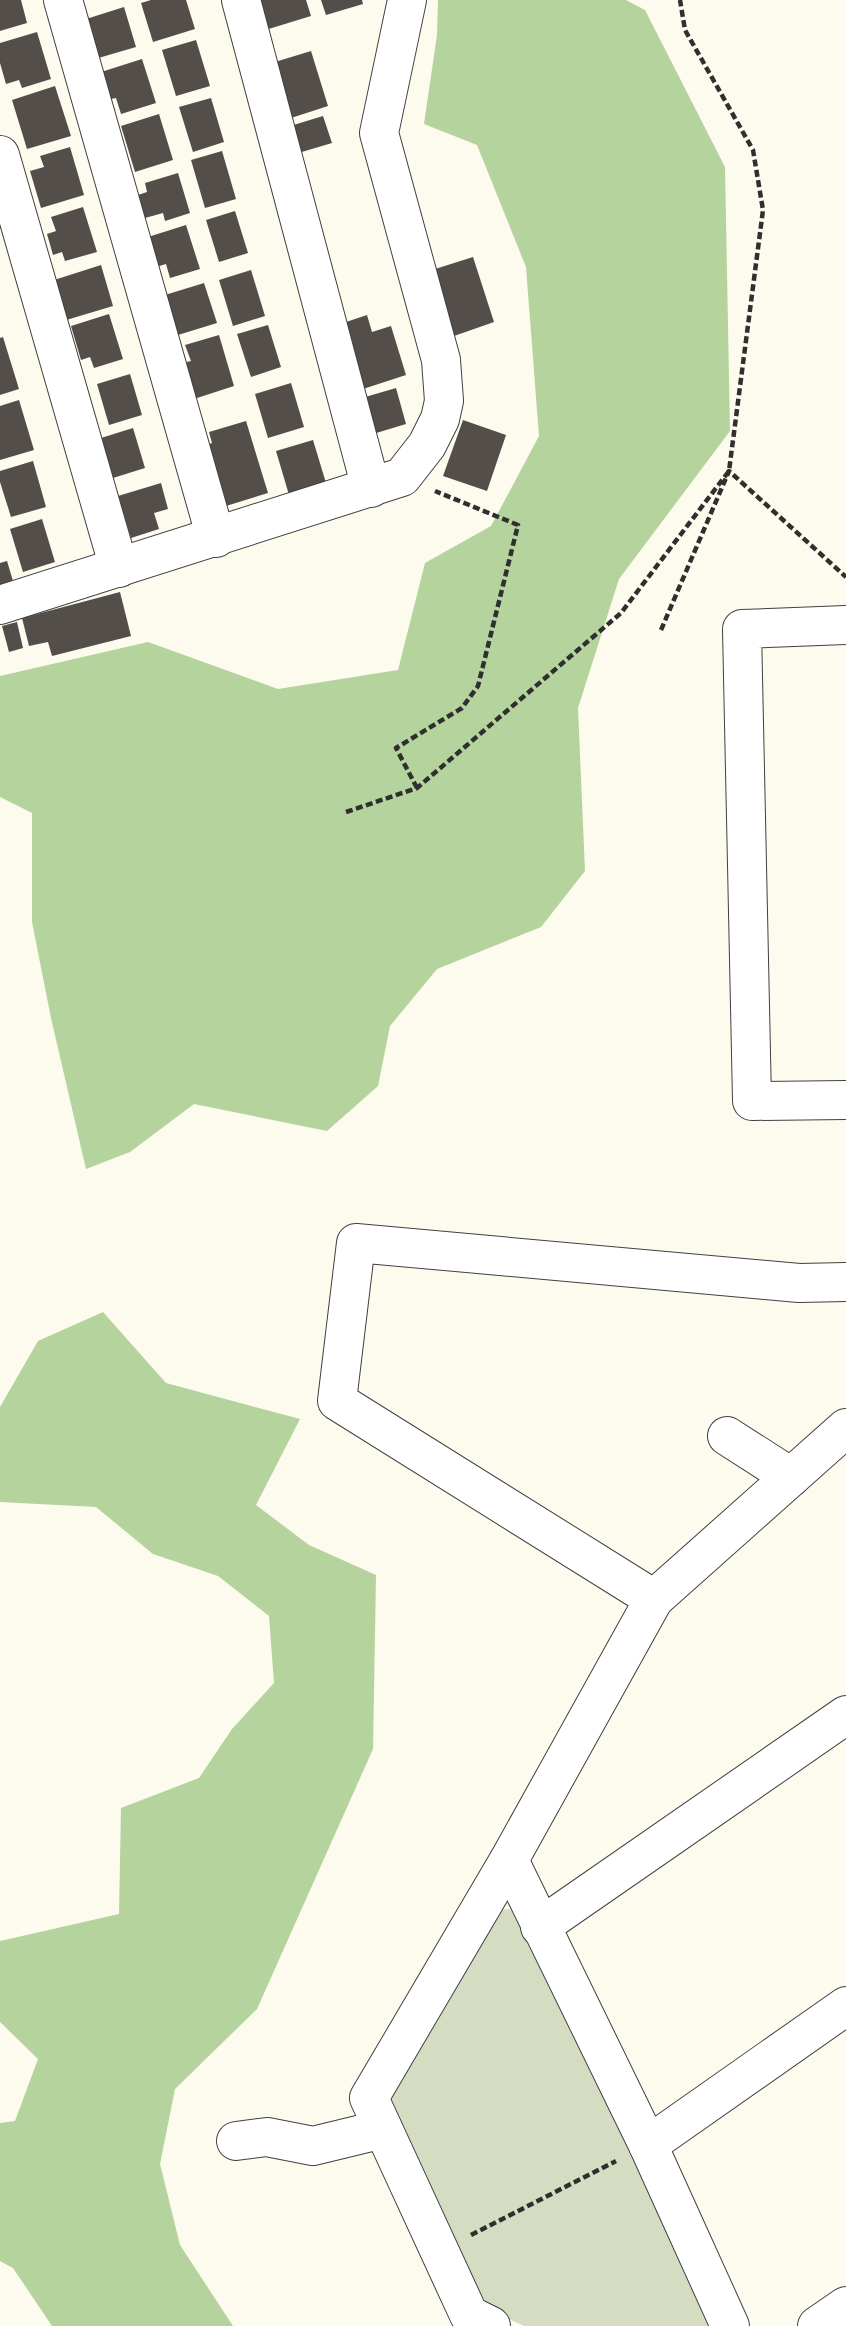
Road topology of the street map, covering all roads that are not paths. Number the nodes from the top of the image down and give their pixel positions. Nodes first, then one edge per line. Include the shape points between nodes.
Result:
1 (63, 0) edge
2 (241, 0) edge
3 (407, 0) edge
4 (0, 155) edge
5 (386, 482) junction
6 (216, 538) junction
7 (119, 568) junction
8 (0, 605) edge
9 (846, 625) edge
10 (846, 1100) edge
11 (846, 1282) edge
12 (846, 1429) edge
13 (727, 1436) dead end
14 (791, 1477) junction
15 (654, 1599) junction
16 (846, 1714) edge
17 (509, 1860) junction
18 (540, 1927) junction
19 (846, 2006) edge
20 (383, 2129) junction
21 (236, 2141) dead end
22 (648, 2145) junction
23 (846, 2306) edge
24 (469, 2322) edge
25 (730, 2326) edge
26 (817, 2326) edge

1 - 6 street
2 - 5 street
3 - 5 street via 379,133 441,360 444,401 427,445
4 - 7 street
5 - 6 street
6 - 7 street
7 - 8 street
9 - 10 street via 741,629 752,1101
11 - 15 street via 799,1283 356,1243 337,1401
12 - 14 street
13 - 14 street
14 - 15 street
15 - 17 street
16 - 18 street
17 - 18 street
17 - 20 street via 369,2098
18 - 22 street
19 - 22 street
20 - 21 street via 313,2146 267,2137
20 - 24 street
22 - 25 street
23 - 26 street

